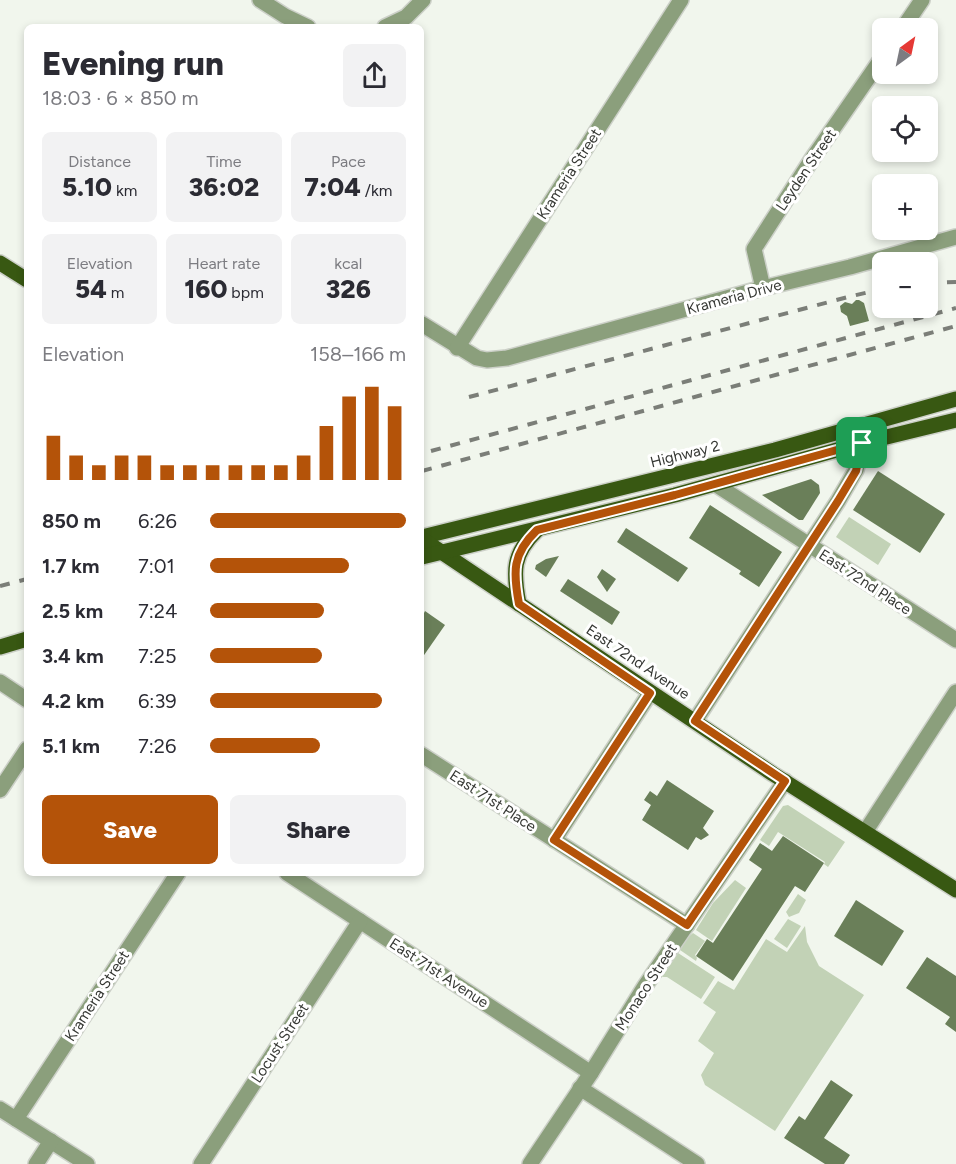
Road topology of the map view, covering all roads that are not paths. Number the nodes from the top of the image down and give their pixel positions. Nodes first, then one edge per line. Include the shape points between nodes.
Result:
1 (260, 0) edge
2 (423, 0) edge
3 (681, 0) edge
4 (922, 0) edge
5 (910, 18) edge
6 (302, 24) edge
7 (391, 24) edge
8 (872, 72) edge
9 (956, 237) edge
10 (0, 263) edge
11 (24, 278) edge
12 (763, 288) junction
13 (424, 325) edge
14 (457, 348) junction
15 (956, 399) edge
16 (956, 420) edge
17 (862, 443) junction
18 (715, 484) junction
19 (537, 530) junction
20 (424, 538) edge
21 (424, 539) edge
22 (808, 546) junction
23 (441, 552) junction
24 (424, 556) edge
25 (519, 604) junction
26 (24, 640) edge
27 (956, 640) edge
28 (0, 646) edge
29 (0, 682) edge
30 (956, 692) edge
31 (650, 693) junction
32 (24, 698) edge
33 (695, 721) junction
34 (24, 754) edge
35 (424, 756) edge
36 (785, 781) junction
37 (0, 790) edge
38 (865, 832) junction
39 (554, 840) junction
40 (176, 876) edge
41 (292, 876) edge
42 (956, 891) edge
43 (360, 921) junction
44 (687, 925) junction
45 (591, 1073) junction
46 (580, 1088) junction
47 (0, 1109) edge
48 (16, 1119) junction
49 (51, 1141) junction
50 (36, 1164) edge
51 (87, 1164) edge
52 (201, 1164) edge
53 (530, 1164) edge
54 (697, 1164) edge

1 - 6 street
2 - 7 street via 406,17
3 - 14 street, Krameria Street
4 - 5 street
8 - 12 street, Leyden Street via 754,249
9 - 12 street, Krameria Drive
10 - 11 main road
12 - 14 street, Krameria Drive via 511,357 481,360
13 - 14 street
15 - 20 main road, Highway 2 via 775,450
16 - 17 main road
17 - 18 main road
17 - 22 street via 856,471
18 - 19 main road
18 - 22 street, East 72nd Place
19 - 23 main road
19 - 25 main road via 525,541 515,564
21 - 23 main road, East 72nd Avenue
22 - 27 street, East 72nd Place
22 - 33 street
23 - 24 main road
23 - 25 main road, East 72nd Avenue
25 - 31 main road, East 72nd Avenue
26 - 28 main road
29 - 32 street
30 - 38 street
31 - 33 main road, East 72nd Avenue
31 - 39 street
33 - 36 main road, East 72nd Avenue
34 - 37 street
35 - 39 street, East 71st Place
36 - 38 main road, East 72nd Avenue
36 - 44 street, Monaco Street
38 - 42 main road, East 72nd Avenue
39 - 44 street, East 71st Place
40 - 48 street, Krameria Street
41 - 43 street, East 71st Avenue
43 - 45 street, East 71st Avenue
43 - 52 street, Locust Street
44 - 45 street, Monaco Street
45 - 46 street, Monaco Street
46 - 53 street, Monaco Street
46 - 54 street
47 - 48 street
48 - 49 street
49 - 50 street
49 - 51 street

